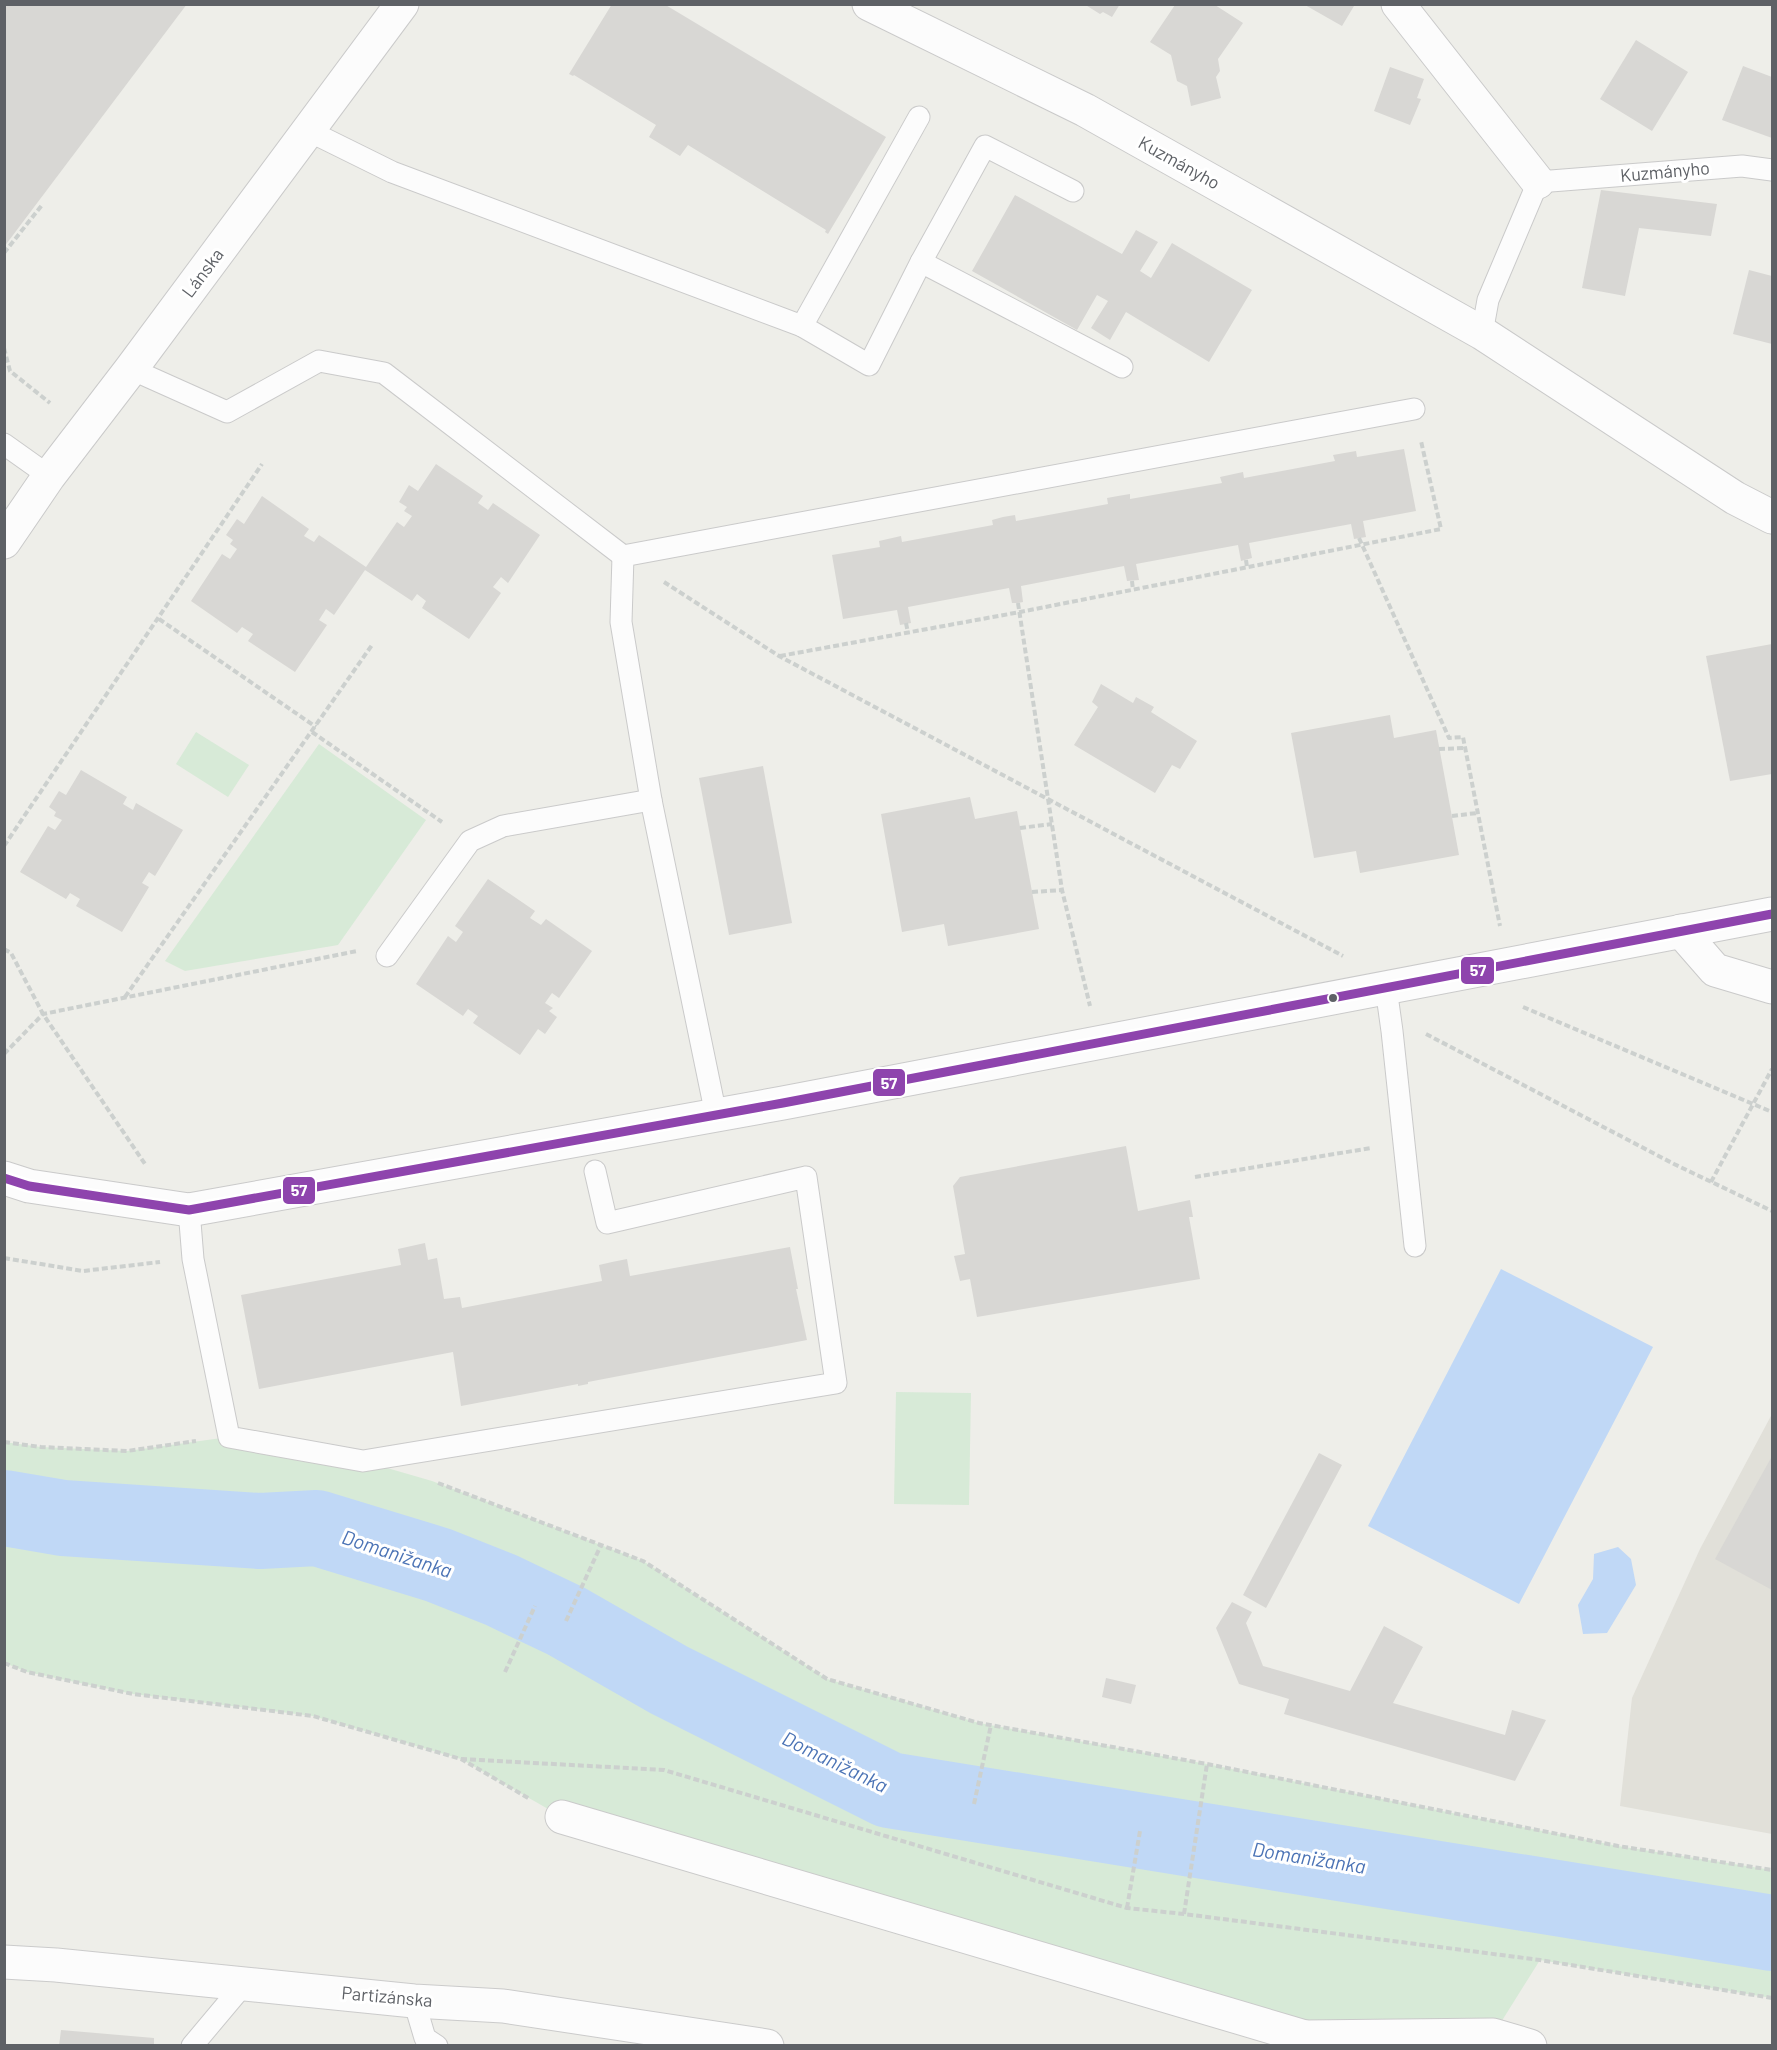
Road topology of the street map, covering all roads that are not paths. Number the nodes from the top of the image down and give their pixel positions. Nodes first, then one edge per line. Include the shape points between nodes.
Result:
1 (402, 4) edge
2 (869, 4) edge
3 (1398, 4) edge
4 (919, 117) dead end
5 (309, 131) junction
6 (1773, 170) edge
7 (1538, 182) junction
8 (1073, 191) dead end
9 (921, 262) junction
10 (802, 326) junction
11 (1482, 333) junction
12 (1122, 367) dead end
13 (131, 369) junction
14 (1414, 409) road end
15 (4, 444) edge
16 (50, 476) junction
17 (1773, 517) edge
18 (4, 542) edge
19 (623, 556) junction
20 (651, 800) junction
21 (1773, 914) edge
22 (1681, 932) junction
23 (387, 956) road end
24 (1773, 987) edge
25 (1386, 988) junction
26 (716, 1115) junction
27 (595, 1171) dead end
28 (4, 1178) edge
29 (189, 1210) junction
30 (1415, 1246) dead end
31 (562, 1817) road end
32 (4, 1962) edge
33 (244, 1984) junction
34 (414, 2001) junction
35 (1305, 2041) edge
36 (192, 2046) edge
37 (437, 2046) edge
38 (767, 2046) edge
39 (1530, 2046) edge

1 - 5 street, Lánska
2 - 11 street, Kuzmányho via 1084,110
3 - 7 street
4 - 10 lane
5 - 10 lane via 392,172
5 - 13 street, Lánska
6 - 7 lane, Kuzmányho via 1742,166
7 - 11 lane via 1488,300
8 - 9 lane via 985,146
9 - 10 lane via 869,365
9 - 12 lane
11 - 17 street, Kuzmányho via 1735,498
13 - 16 street, Lánska
13 - 19 lane via 227,412 320,362 384,373
14 - 19 lane
15 - 16 lane
16 - 18 street, Lánska
19 - 20 lane via 621,622
20 - 23 lane via 503,826 470,841
20 - 26 lane
21 - 22 street
22 - 24 street via 1715,970
22 - 25 street
25 - 26 street
25 - 30 lane
26 - 29 street
27 - 29 lane via 607,1223 806,1176 836,1383 363,1461 230,1437 193,1259
28 - 29 street via 29,1186
31 - 35 street
32 - 33 street, Partizánska
33 - 34 street, Partizánska
33 - 36 lane
34 - 37 lane via 425,2038
34 - 38 street, Partizánska via 502,2006
35 - 39 street via 1493,2035

